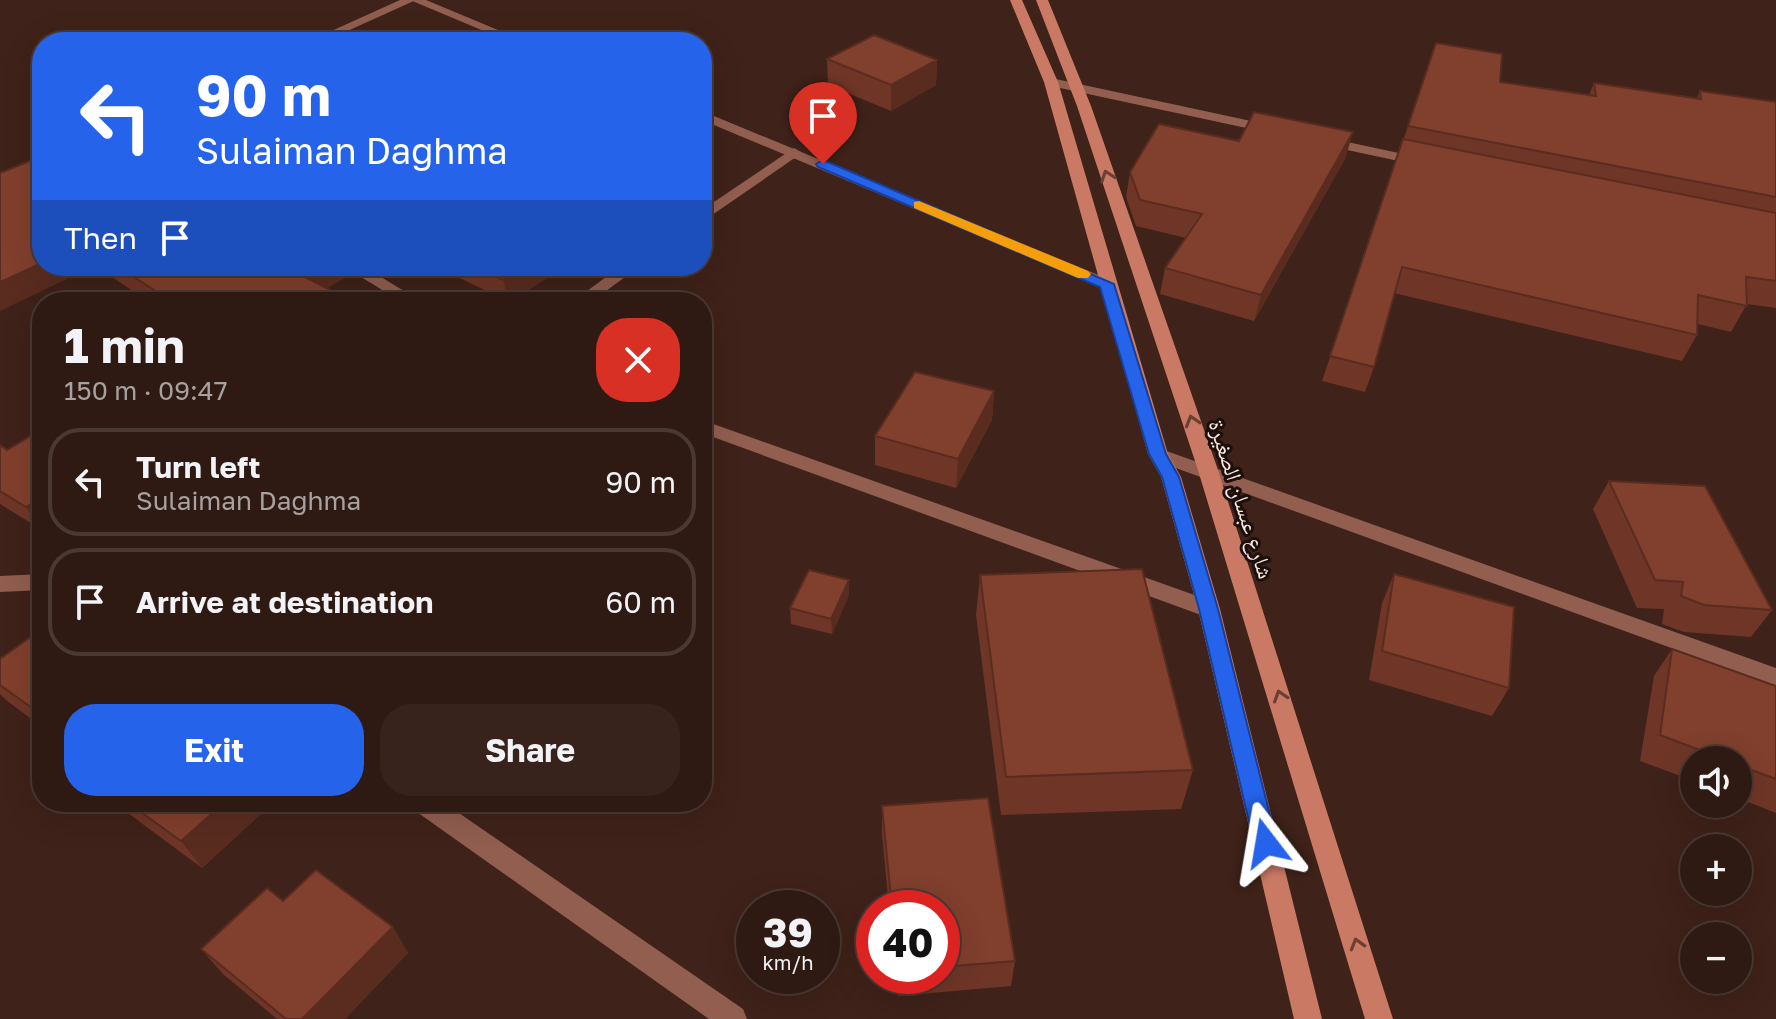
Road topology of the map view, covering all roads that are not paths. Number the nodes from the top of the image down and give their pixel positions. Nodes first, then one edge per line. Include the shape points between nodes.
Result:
1 (410, 0) edge
2 (416, 0) edge
3 (1016, 0) edge
4 (1042, 0) edge
5 (336, 32) edge
6 (496, 32) edge
7 (1051, 82) junction
8 (1077, 88) junction
9 (712, 119) edge
10 (1295, 135) edge
11 (1310, 138) edge
12 (794, 152) junction
13 (1435, 165) edge
14 (712, 210) edge
15 (368, 276) edge
16 (618, 276) edge
17 (1107, 284) junction
18 (396, 292) edge
19 (594, 292) edge
20 (712, 430) edge
21 (1158, 454) junction
22 (1208, 472) junction
23 (32, 582) edge
24 (0, 584) edge
25 (1209, 609) junction
26 (1776, 677) edge
27 (437, 812) edge
28 (733, 1019) edge
29 (1308, 1019) edge
30 (1379, 1019) edge

1 - 5 street
2 - 6 street
3 - 7 street
4 - 8 street, شارع عبسان الصغيرة
7 - 8 street
7 - 17 street
8 - 10 street
22 -> 8 street, شارع عبسان الصغيرة
9 - 12 street
11 - 13 street
12 - 14 street
12 - 17 street
15 - 18 street
16 - 19 street
17 - 21 street
20 - 25 street
21 - 22 street
21 - 25 street via 1171,477
22 - 26 street
30 -> 22 street, شارع عبسان الصغيرة
23 - 24 street
25 - 29 street
27 - 28 street

